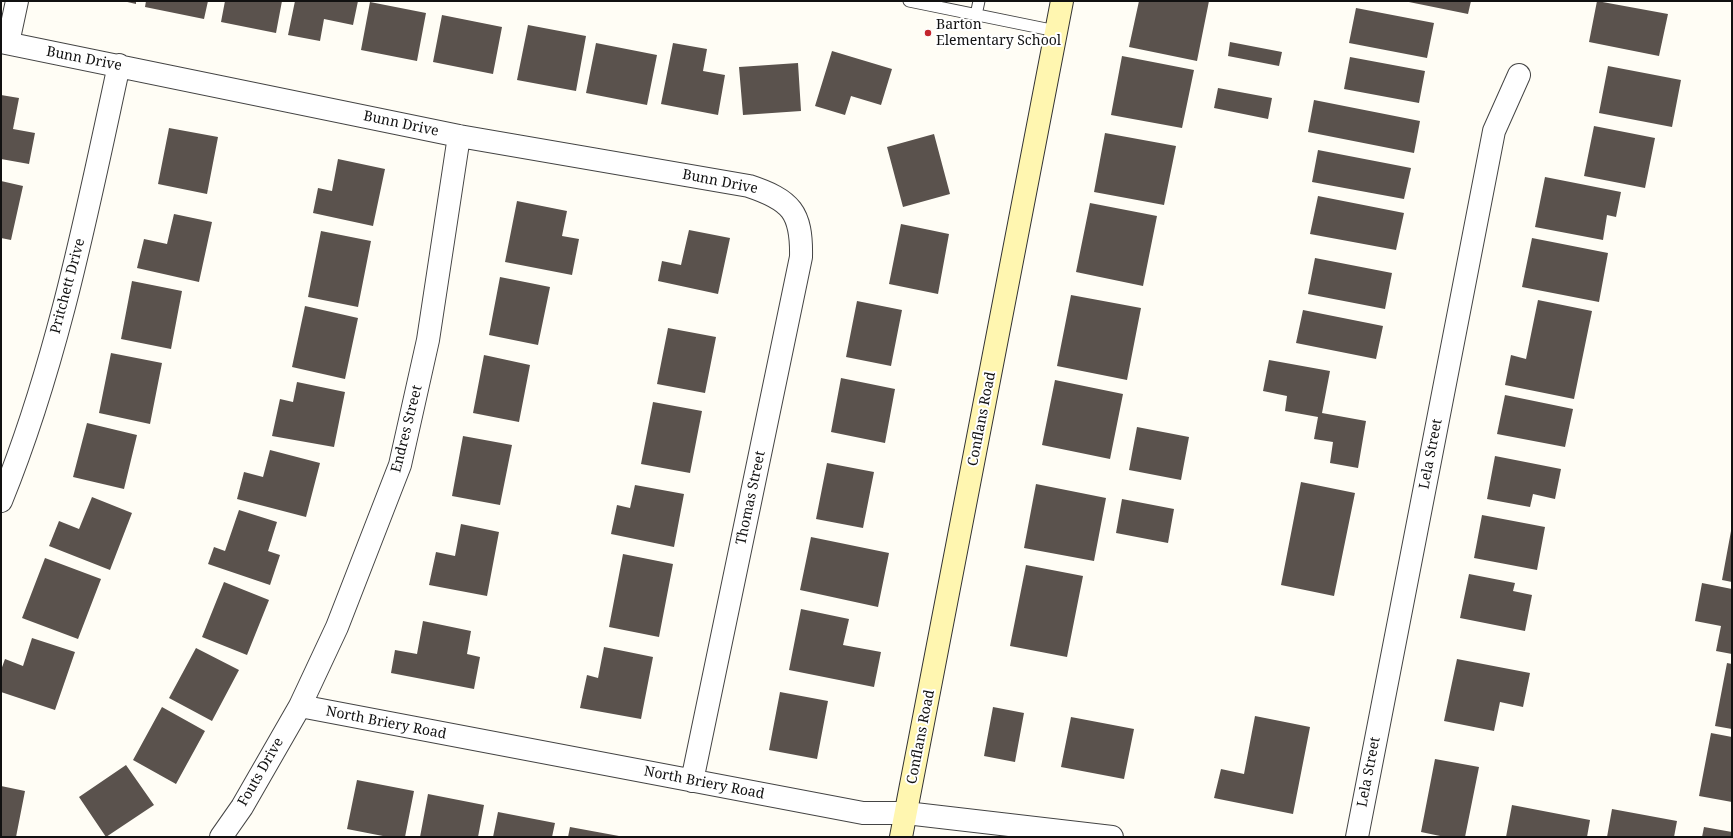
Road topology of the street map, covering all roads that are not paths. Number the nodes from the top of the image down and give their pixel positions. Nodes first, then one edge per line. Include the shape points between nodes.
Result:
1 (16, 1) edge
2 (908, 1) edge
3 (979, 1) edge
4 (1062, 1) edge
5 (976, 15) junction
6 (1056, 31) junction
7 (5, 43) edge
8 (119, 65) junction
9 (1519, 75) dead end
10 (459, 136) junction
11 (796, 214) joint
12 (1, 501) edge
13 (300, 706) junction
14 (692, 781) junction
15 (906, 813) junction
16 (221, 837) edge
17 (901, 837) edge
18 (1112, 837) edge
19 (1357, 837) edge

1 - 7 street
2 - 5 lane
3 - 5 lane
4 - 6 main road, Conflans Road
5 - 6 lane
6 - 15 main road, Conflans Road
7 - 8 street, Bunn Drive
8 - 10 street, Bunn Drive
8 - 12 street, Pritchett Drive via 68,291 35,410
9 - 19 street, Lela Street via 1494,131
10 - 11 street, Bunn Drive via 749,186 766,192
10 - 13 street, Endres Street via 428,340 400,465 337,627
11 - 14 street, Thomas Street via 802,239 801,257
13 - 14 street, North Briery Road
13 - 16 street, Fouts Drive via 242,807
14 - 15 street, North Briery Road via 863,813
15 - 17 main road, Conflans Road
15 - 18 street, North Briery Road

